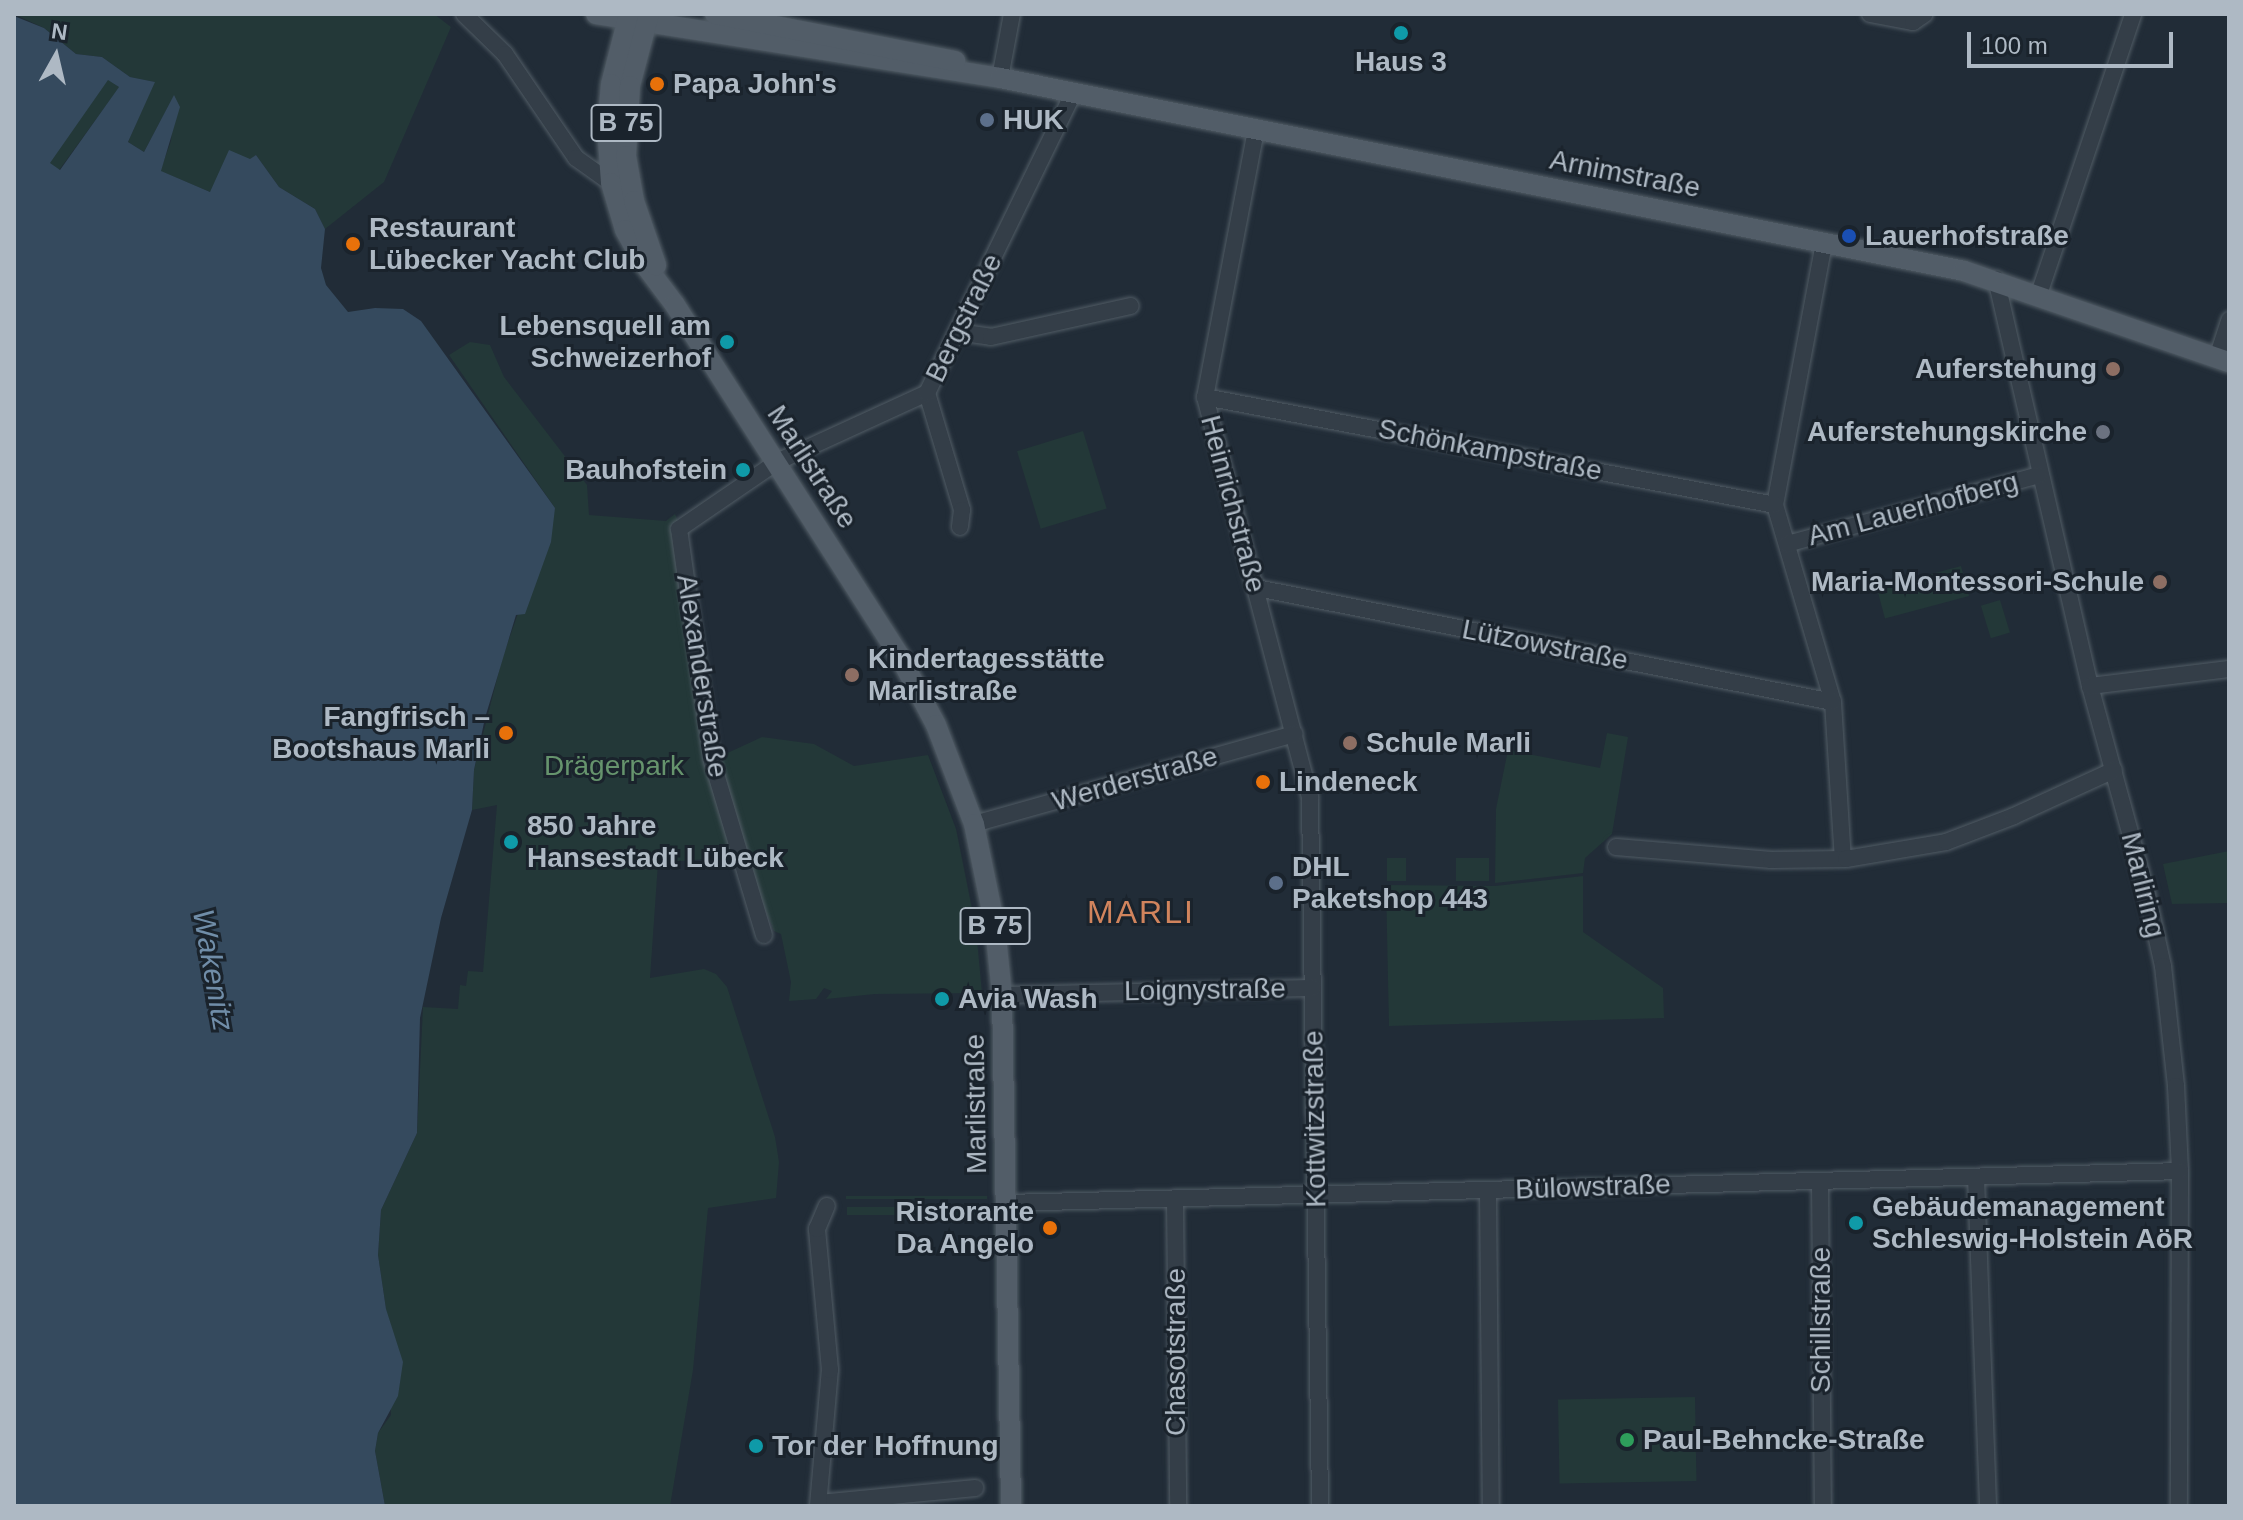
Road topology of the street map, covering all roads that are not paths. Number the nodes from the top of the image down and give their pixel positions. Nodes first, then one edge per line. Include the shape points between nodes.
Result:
1 (596, 14) edge
2 (715, 14) edge
3 (1012, 14) edge
4 (1870, 14) edge
5 (2133, 14) edge
6 (638, 18) edge
7 (1919, 18) edge
8 (472, 19) edge
9 (1000, 78) junction
10 (1073, 94) junction
11 (1256, 130) junction
12 (611, 183) junction
13 (633, 227) junction
14 (1824, 243) junction
15 (1996, 279) junction
16 (2039, 294) junction
17 (1131, 306) dead end
18 (2229, 320) edge
19 (957, 332) junction
20 (2223, 360) edge
21 (927, 393) junction
22 (1205, 397) junction
23 (777, 462) junction
24 (2039, 475) junction
25 (1775, 505) junction
26 (960, 527) dead end
27 (1787, 544) junction
28 (1257, 588) junction
29 (2229, 669) edge
30 (2090, 686) junction
31 (1833, 702) junction
32 (1295, 734) junction
33 (2114, 770) junction
34 (974, 824) junction
35 (1616, 847) dead end
36 (1843, 859) junction
37 (764, 935) dead end
38 (1313, 988) junction
39 (1002, 995) junction
40 (2180, 1171) junction
41 (1976, 1177) junction
42 (1820, 1181) junction
43 (1488, 1190) junction
44 (1316, 1195) junction
45 (1175, 1199) junction
46 (1007, 1203) junction
47 (827, 1206) dead end
48 (975, 1488) dead end
49 (819, 1504) edge
50 (1011, 1506) edge
51 (1178, 1506) edge
52 (1320, 1506) edge
53 (1491, 1506) edge
54 (1823, 1506) edge
55 (1988, 1506) edge
56 (2179, 1506) edge

1 - 6 main road, Arnimstraße
2 - 9 main road, Arnimstraße via 946,58
3 - 9 street
4 - 7 street
5 - 16 street
6 - 9 main road, Arnimstraße
6 - 12 main road, B 75 via 611,84
6 - 13 main road, B 75 via 625,126
8 - 12 street via 522,77 576,158
9 - 10 main road, Arnimstraße
10 - 11 main road, Arnimstraße
10 - 19 street, Bergstraße
11 - 14 main road, Arnimstraße
11 - 22 street, Heinrichstraße
12 - 13 main road, B 75
13 - 23 main road, Marlistraße / B 75 via 675,305
14 - 15 main road, Arnimstraße
14 - 25 street
15 - 16 main road, Arnimstraße
15 - 24 street, Marliring
16 - 20 main road, Arnimstraße
17 - 19 street via 991,337
18 - 20 street
19 - 21 street, Bergstraße
21 - 23 street, Bergstraße
21 - 26 street via 962,510
22 - 25 street, Schönkampstraße
22 - 28 street, Heinrichstraße
23 - 34 main road, Marlistraße / B 75 via 899,655 936,725
23 - 37 street, Alexanderstraße via 679,529 712,761
24 - 27 street, Am Lauerhofberg
24 - 30 street, Marliring
25 - 27 street
27 - 31 street
28 - 31 street, Lützowstraße
28 - 32 street, Heinrichstraße
29 - 30 street
30 - 33 street, Marliring
31 - 36 street
32 - 34 street, Werderstraße
32 - 38 street, Kottwitzstraße via 1310,797
33 - 36 street via 1946,842
33 - 40 street, Marliring via 2163,966
34 - 39 main road, Marlistraße / B 75 via 993,913
35 - 36 street via 1771,860
38 - 39 street, Loignystraße
38 - 44 street, Kottwitzstraße
39 - 46 main road, Marlistraße / B 75
40 - 41 street, Bülowstraße
40 - 56 street, Marliring
41 - 42 street, Bülowstraße
41 - 55 street
42 - 43 street, Bülowstraße
42 - 54 street, Schillstraße
43 - 44 street, Bülowstraße
43 - 53 street
44 - 45 street, Bülowstraße
44 - 52 street, Kottwitzstraße
45 - 46 street, Bülowstraße
45 - 51 street, Chasotstraße
46 - 50 main road, Marlistraße / B 75
47 - 49 street via 817,1229 830,1370
48 - 49 street

